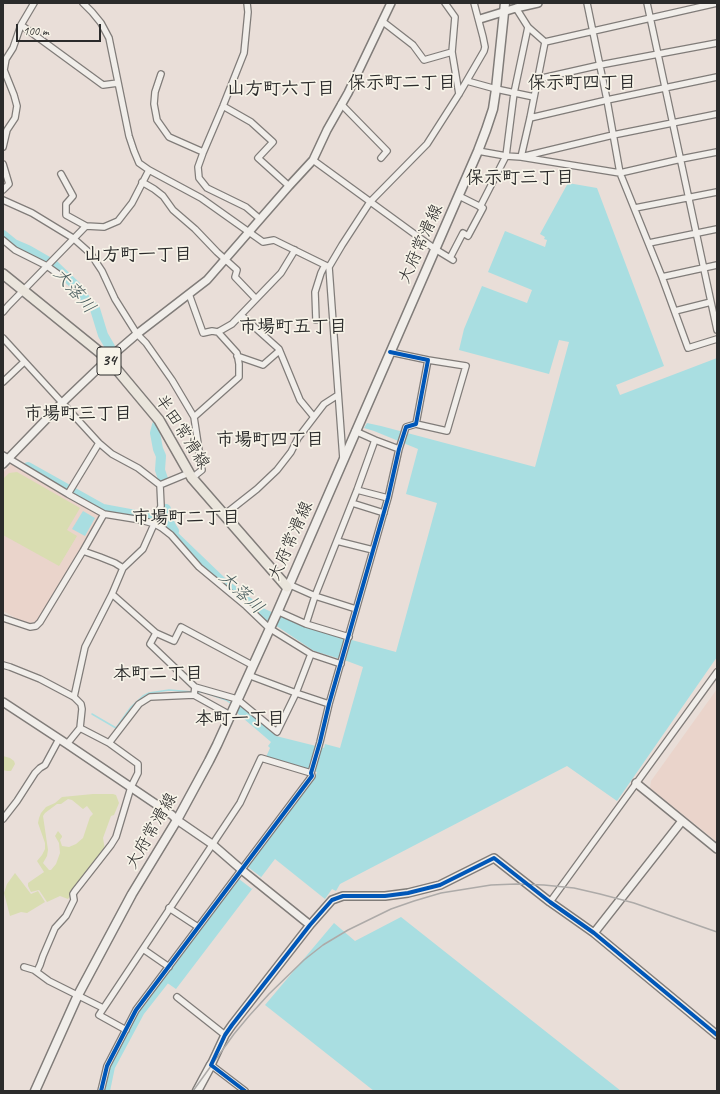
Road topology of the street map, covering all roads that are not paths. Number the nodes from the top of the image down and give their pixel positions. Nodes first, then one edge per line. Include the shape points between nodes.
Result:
1 (34, 3) edge
2 (83, 3) edge
3 (247, 3) edge
4 (390, 3) edge
5 (445, 3) edge
6 (474, 3) edge
7 (538, 3) edge
8 (587, 3) edge
9 (647, 3) edge
10 (717, 3) edge
11 (505, 7) edge
12 (516, 8) junction
13 (651, 18) junction
14 (480, 19) junction
15 (382, 21) junction
16 (21, 25) junction
17 (528, 27) junction
18 (593, 30) junction
19 (545, 42) junction
20 (717, 43) edge
21 (452, 52) junction
22 (658, 54) junction
23 (600, 65) junction
24 (161, 74) dead end
25 (717, 77) edge
26 (538, 79) junction
27 (467, 81) junction
28 (118, 83) junction
29 (665, 88) junction
30 (496, 89) junction
31 (514, 93) junction
32 (459, 94) junction
33 (534, 97) junction
34 (607, 100) junction
35 (341, 104) junction
36 (223, 106) junction
37 (717, 114) edge
38 (530, 118) junction
39 (673, 123) junction
40 (613, 135) junction
41 (3, 147) edge
42 (478, 151) junction
43 (203, 152) junction
44 (717, 152) edge
45 (506, 156) junction
46 (521, 157) junction
47 (381, 158) dead end
48 (681, 159) junction
49 (313, 160) junction
50 (3, 164) edge
51 (149, 170) junction
52 (620, 173) junction
53 (61, 174) dead end
54 (142, 182) junction
55 (289, 186) junction
56 (207, 188) junction
57 (3, 190) edge
58 (717, 192) edge
59 (459, 196) junction
60 (201, 198) junction
61 (689, 198) junction
62 (3, 200) edge
63 (370, 202) junction
64 (480, 207) junction
65 (635, 208) junction
66 (260, 219) junction
67 (86, 226) junction
68 (717, 229) edge
69 (249, 232) junction
70 (696, 233) junction
71 (73, 238) junction
72 (3, 240) edge
73 (649, 243) junction
74 (435, 249) junction
75 (295, 250) junction
76 (225, 259) junction
77 (49, 264) junction
78 (717, 265) edge
79 (327, 266) junction
80 (704, 268) junction
81 (3, 274) edge
82 (58, 274) dead end
83 (662, 277) junction
84 (23, 290) junction
85 (189, 294) junction
86 (256, 299) junction
87 (711, 302) junction
88 (675, 311) junction
89 (3, 312) edge
90 (241, 315) junction
91 (316, 320) dead end
92 (717, 330) edge
93 (218, 332) junction
94 (137, 334) junction
95 (3, 338) edge
96 (717, 339) edge
97 (279, 351) junction
98 (390, 352) junction
99 (237, 356) junction
100 (108, 359) junction
101 (428, 360) junction
102 (24, 362) junction
103 (3, 382) edge
104 (338, 395) junction
105 (62, 403) junction
106 (314, 416) junction
107 (194, 417) junction
108 (416, 424) junction
109 (355, 431) junction
110 (375, 440) junction
111 (99, 443) junction
112 (399, 449) junction
113 (6, 457) edge
114 (343, 459) junction
115 (3, 464) edge
116 (190, 476) junction
117 (160, 485) junction
118 (357, 490) junction
119 (68, 494) junction
120 (388, 498) junction
121 (352, 503) junction
122 (384, 512) junction
123 (104, 514) junction
124 (224, 515) junction
125 (156, 521) junction
126 (337, 541) junction
127 (374, 550) junction
128 (83, 551) junction
129 (123, 568) junction
130 (288, 586) junction
131 (112, 594) junction
132 (315, 596) junction
133 (356, 609) junction
134 (276, 613) junction
135 (3, 618) edge
136 (306, 624) junction
137 (270, 626) junction
138 (156, 633) junction
139 (349, 637) junction
140 (311, 654) junction
141 (341, 664) junction
142 (3, 665) edge
143 (252, 665) junction
144 (717, 672) edge
145 (248, 675) junction
146 (194, 687) junction
147 (296, 693) junction
148 (194, 695) junction
149 (74, 697) junction
150 (3, 702) edge
151 (329, 704) junction
152 (234, 707) junction
153 (80, 728) junction
154 (59, 739) junction
155 (109, 743) junction
156 (67, 744) junction
157 (311, 772) junction
158 (636, 783) junction
159 (131, 787) junction
160 (3, 819) edge
161 (176, 820) junction
162 (682, 821) junction
163 (212, 844) junction
164 (717, 849) edge
165 (242, 871) junction
166 (550, 902) junction
167 (169, 908) junction
168 (310, 925) junction
169 (198, 927) junction
170 (594, 933) junction
171 (143, 949) junction
172 (24, 967) dead end
173 (169, 967) junction
174 (37, 972) junction
175 (78, 995) junction
176 (177, 997) dead end
177 (103, 1008) junction
178 (126, 1030) junction
179 (717, 1035) edge
180 (225, 1036) junction
181 (211, 1065) junction
182 (35, 1091) edge
183 (102, 1091) edge
184 (197, 1091) edge
185 (245, 1091) edge

1 - 16 street
2 - 28 street via 106,31
3 - 36 street via 244,53
4 - 15 street
5 - 21 street via 455,17
6 - 14 street
7 - 12 street
8 - 18 street
9 - 13 street
10 - 13 street
11 - 12 street
11 - 14 street
11 - 30 main road, 大府常滑線
12 - 17 street
13 - 18 street
13 - 22 street
14 - 27 street via 485,47
15 - 21 street via 413,45 424,60
15 - 35 street
16 - 28 street via 103,85
16 - 41 street via 6,59 4,70 17,106
17 - 19 street
17 - 31 street
18 - 19 street
18 - 23 street
19 - 26 street
20 - 22 street
21 - 32 street
22 - 23 street
22 - 29 street
23 - 26 street
23 - 34 street
24 - 43 street via 155,92 157,120 169,137
25 - 29 street
26 - 33 street
27 - 30 street
27 - 32 street
28 - 51 street via 134,151 139,162
29 - 34 street
29 - 39 street
30 - 31 street
30 - 42 main road, 大府常滑線 via 490,120
31 - 33 street
31 - 45 street
32 - 63 street via 427,144
33 - 38 street
34 - 38 street
34 - 40 street
35 - 47 street via 387,151
35 - 49 street
36 - 43 street
36 - 55 street via 251,122 273,142 258,158
37 - 39 street
38 - 46 street
39 - 40 street
39 - 48 street
40 - 46 street
40 - 52 street
42 - 45 street
42 - 59 main road, 大府常滑線
43 - 56 street via 198,167 199,178
44 - 48 street
45 - 46 street
45 - 64 street
46 - 52 street
48 - 52 street
48 - 61 street
49 - 55 street
49 - 63 street
50 - 57 street via 9,184
51 - 54 street
51 - 60 street
52 - 65 street
53 - 67 street via 73,196 66,204 66,215
54 - 67 street via 132,203 118,221 104,227
54 - 76 street via 163,196 173,210
55 - 66 street
56 - 60 street
56 - 66 street via 246,207
58 - 61 street
59 - 64 street
59 - 74 main road, 大府常滑線
60 - 69 street
61 - 65 street
61 - 70 street
62 - 71 street via 32,213
63 - 74 street
63 - 79 street
64 - 74 street via 483,208 468,236 463,234 452,259
65 - 73 street
66 - 69 street
67 - 71 street
68 - 70 street
69 - 75 street via 263,242 274,240
69 - 76 street
70 - 73 street
70 - 80 street
71 - 77 street
71 - 94 street via 91,254 115,300
72 - 77 street via 15,250
73 - 83 street
74 - 98 main road, 大府常滑線
75 - 79 street
75 - 86 street via 280,273
76 - 85 street
76 - 86 street via 237,270 235,277
77 - 82 street
77 - 84 street
78 - 80 street
79 - 91 street via 315,292
79 - 104 street
80 - 83 street
80 - 87 street
81 - 84 main road, 半田常滑線 / 34
83 - 88 street
84 - 89 street
84 - 100 main road, 半田常滑線 / 34
85 - 93 street via 203,333
85 - 94 street
86 - 90 street
87 - 88 street
87 - 92 street
88 - 96 street via 688,348
90 - 93 street
90 - 97 street
93 - 99 street
94 - 100 street
94 - 107 street via 172,380
95 - 102 street
97 - 99 street via 263,365
97 - 106 street via 300,400
98 - 101 street
98 - 109 main road, 大府常滑線
99 - 107 street via 239,377
100 - 105 street
100 - 116 main road, 半田常滑線 / 34 via 159,420
101 - 108 street
101 - 108 street via 466,366 447,431
102 - 103 street
102 - 105 street
104 - 106 street via 324,404
104 - 114 street
105 - 111 street
105 - 113 street
106 - 124 street via 277,470
107 - 116 street via 202,470
108 - 112 street via 406,427
109 - 110 street
109 - 114 main road, 大府常滑線
110 - 112 street
110 - 118 street
111 - 117 street
111 - 119 street
112 - 120 street
113 - 115 street
113 - 119 street
114 - 130 main road, 大府常滑線
116 - 117 street
116 - 124 main road, 半田常滑線 / 34
117 - 125 street via 161,506
118 - 120 street
118 - 121 street
119 - 123 street
120 - 122 street
121 - 122 street
121 - 126 street
122 - 127 street
123 - 125 street
123 - 128 street
124 - 130 main road, 半田常滑線 / 34
125 - 129 street via 143,549
125 - 137 street via 199,567
126 - 127 street
126 - 132 street
127 - 133 street
128 - 129 street
128 - 135 street via 36,626 30,628
129 - 131 street
130 - 132 street
130 - 134 main road, 大府常滑線
131 - 138 street
131 - 149 street via 85,647
132 - 133 street
132 - 136 street
133 - 139 street
134 - 136 street
134 - 137 main road, 大府常滑線
136 - 139 street
137 - 140 street
137 - 143 main road, 大府常滑線
138 - 143 street via 174,641 181,627
138 - 146 street via 150,644
139 - 141 street
140 - 141 street
140 - 147 street
141 - 151 street
142 - 149 street via 40,679
143 - 145 main road, 大府常滑線
144 - 158 street
145 - 147 street
145 - 152 main road, 大府常滑線
146 - 148 street
146 - 152 street
147 - 151 street
147 - 152 street via 277,732
148 - 152 street
148 - 155 street via 150,697 139,704
149 - 153 street via 82,709
150 - 154 street
151 - 157 street
152 - 161 main road, 大府常滑線 via 209,761
153 - 155 street
153 - 156 street
154 - 156 street
154 - 160 street via 45,765 35,773
155 - 159 street via 138,764 138,774
156 - 159 street
157 - 163 street via 261,758 240,803
157 - 165 street via 312,776
158 - 162 street
158 - 166 street
159 - 161 street
159 - 174 street via 116,837 73,894 74,900 66,916 55,928
161 - 163 street
161 - 175 main road, 大府常滑線 via 132,894
162 - 164 street
162 - 170 street
163 - 165 street
163 - 167 street
165 - 168 street
165 - 169 street
166 - 168 street via 494,858 440,885 408,893 337,898 332,900
166 - 170 street
167 - 169 street
167 - 171 street
168 - 180 street
169 - 173 street
170 - 179 street
171 - 173 street
171 - 177 street
172 - 174 street
173 - 178 street via 136,1010
174 - 175 street
175 - 177 street
175 - 182 main road, 大府常滑線
176 - 180 street
177 - 178 street via 99,1015
178 - 183 street via 106,1066
180 - 181 street
181 - 184 main road
181 - 185 street

